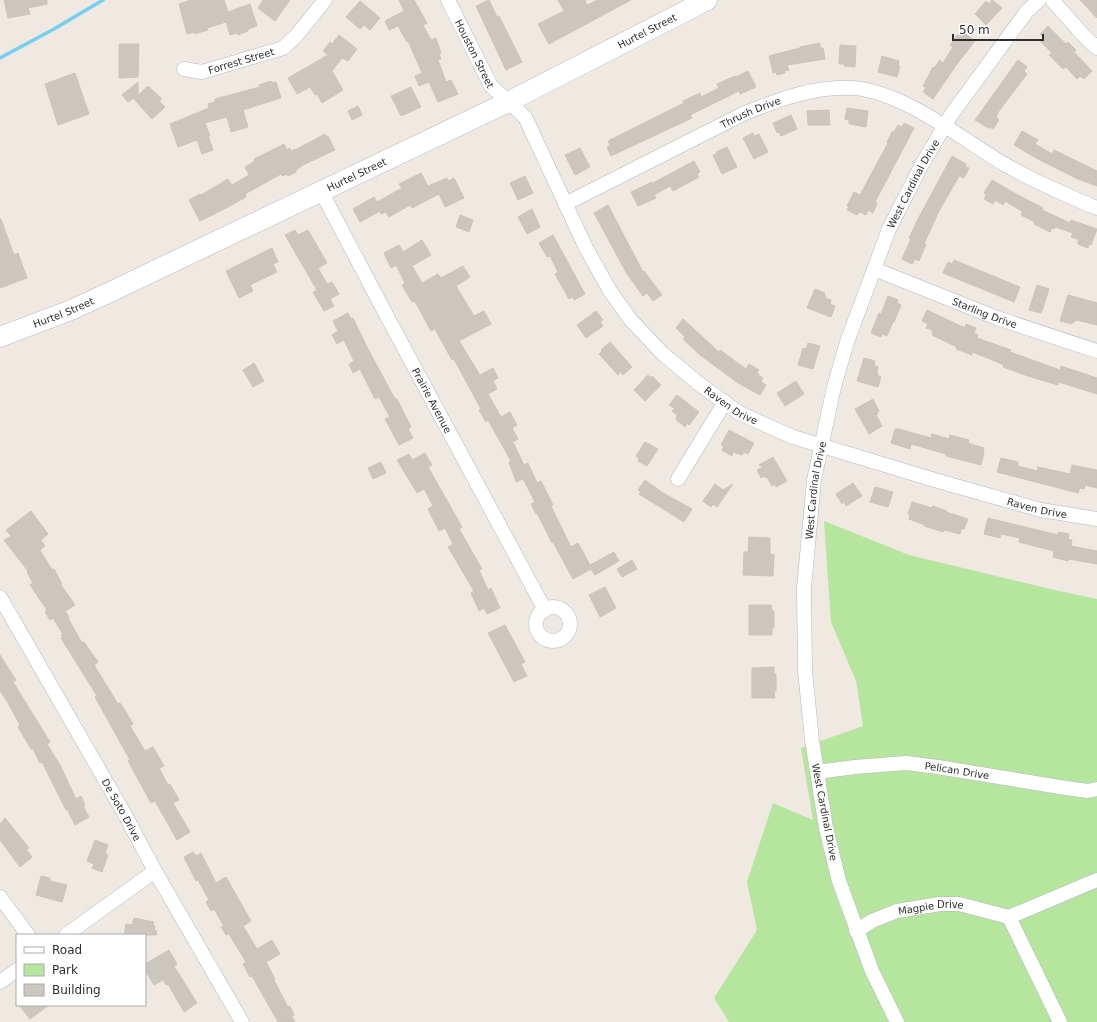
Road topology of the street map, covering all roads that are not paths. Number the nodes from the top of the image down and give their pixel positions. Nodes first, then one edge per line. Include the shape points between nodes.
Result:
1 (325, 0) edge
2 (448, 0) edge
3 (707, 0) edge
4 (1039, 0) edge
5 (1052, 0) edge
6 (1097, 48) edge
7 (184, 69) dead end
8 (508, 102) junction
9 (944, 127) junction
10 (321, 191) junction
11 (565, 204) junction
12 (1097, 208) edge
13 (874, 269) junction
14 (0, 337) edge
15 (1097, 351) edge
16 (725, 402) junction
17 (821, 446) junction
18 (678, 479) dead end
19 (1097, 519) edge
20 (0, 597) edge
21 (545, 610) dead end
22 (817, 772) junction
23 (1097, 790) edge
24 (155, 871) junction
25 (1097, 880) edge
26 (0, 897) edge
27 (1009, 916) junction
28 (856, 931) junction
29 (27, 934) edge
30 (67, 934) edge
31 (16, 971) edge
32 (0, 982) edge
33 (242, 1022) edge
34 (897, 1022) edge
35 (1060, 1022) edge

1 - 7 street, Forrest Street via 283,48 202,72
2 - 8 street, Houston Street via 491,86
3 - 8 street, Hurtel Street
4 - 9 street, West Cardinal Drive via 1027,11 950,115
5 - 6 street
8 - 10 street, Hurtel Street
8 - 11 street, Raven Drive via 525,117
9 - 11 street, Thrush Drive via 914,108 875,92 854,88 828,88 801,93 745,114
9 - 12 street via 1022,174
9 - 13 street, West Cardinal Drive via 889,229
10 - 14 street, Hurtel Street via 71,310
10 - 21 street, Prairie Avenue
11 - 16 street, Raven Drive via 610,291 630,319 663,354
13 - 15 street, Starling Drive via 997,318
13 - 17 street, West Cardinal Drive via 847,342
16 - 17 street, Raven Drive via 739,413
16 - 18 street
17 - 19 street, Raven Drive via 1041,510
17 - 22 street, West Cardinal Drive via 814,480 804,588 805,671
20 - 24 street, De Soto Drive
22 - 23 street, Pelican Drive via 906,763 1066,788
22 - 28 street, West Cardinal Drive via 826,828 839,881
24 - 30 street
24 - 33 street, De Soto Drive
25 - 27 street
26 - 29 street
27 - 28 street, Magpie Drive via 959,904 940,904 897,911
27 - 35 street
28 - 34 street, West Cardinal Drive
31 - 32 street

